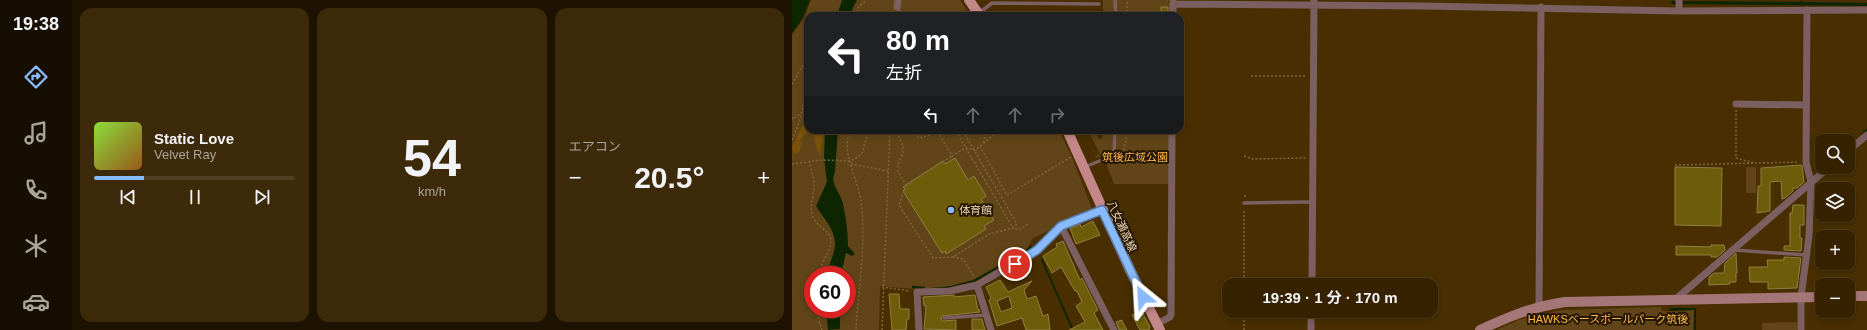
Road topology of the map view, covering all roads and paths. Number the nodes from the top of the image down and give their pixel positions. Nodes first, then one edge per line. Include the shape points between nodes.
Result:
1 (867, 0) edge
2 (969, 0) edge
3 (1115, 0) edge
4 (1126, 0) edge
5 (1679, 0) edge
6 (1173, 2) edge
7 (1314, 3) edge
8 (1423, 3) edge
9 (1099, 4) dead end
10 (1541, 7) junction
11 (1807, 10) junction
12 (1867, 10) edge
13 (1679, 11) junction
14 (857, 12) edge
15 (977, 12) edge
16 (982, 12) edge
17 (1116, 12) edge
18 (1127, 12) edge
19 (804, 61) edge
20 (1251, 76) dead end
21 (1313, 76) junction
22 (792, 84) edge
23 (804, 96) edge
24 (1736, 104) joint
25 (1806, 105) junction
26 (802, 112) junction
27 (792, 117) edge
28 (849, 134) edge
29 (868, 134) edge
30 (890, 134) edge
31 (897, 134) edge
32 (914, 134) edge
33 (932, 134) edge
34 (939, 134) edge
35 (958, 134) edge
36 (965, 134) edge
37 (985, 134) edge
38 (994, 134) edge
39 (1068, 134) edge
40 (1115, 134) edge
41 (1172, 134) edge
42 (1867, 135) edge
43 (792, 140) edge
44 (983, 144) junction
45 (1855, 145) edge
46 (980, 146) junction
47 (965, 148) junction
48 (975, 150) junction
49 (952, 156) junction
50 (1072, 156) dead end
51 (1244, 156) dead end
52 (1313, 158) junction
53 (809, 161) junction
54 (849, 161) junction
55 (1806, 162) junction
56 (1754, 163) junction
57 (792, 164) edge
58 (851, 164) junction
59 (1675, 164) dead end
60 (1084, 168) junction
61 (888, 171) junction
62 (1821, 174) edge
63 (1811, 182) junction
64 (906, 185) junction
65 (1244, 193) dead end
66 (1312, 202) junction
67 (1244, 203) junction
68 (1102, 210) junction
69 (1028, 224) dead end
70 (1061, 226) junction
71 (1013, 228) junction
72 (1734, 249) junction
73 (1807, 255) junction
74 (953, 257) junction
75 (820, 266) edge
76 (975, 278) dead end
77 (1244, 278) edge
78 (1312, 278) edge
79 (977, 285) junction
80 (882, 287) junction
81 (917, 292) junction
82 (1855, 296) edge
83 (1867, 296) edge
84 (1801, 297) junction
85 (1815, 297) edge
86 (1677, 298) junction
87 (1539, 306) junction
88 (986, 315) junction
89 (819, 318) edge
90 (944, 318) dead end
91 (1244, 318) edge
92 (1312, 318) edge
93 (1158, 327) edge
94 (822, 330) edge
95 (856, 330) edge
96 (882, 330) edge
97 (919, 330) edge
98 (991, 330) edge
99 (1114, 330) edge
100 (1244, 330) edge
101 (1311, 330) edge
102 (1480, 330) edge
103 (1801, 330) edge

1 - 14 path via 859,6
2 - 15 main road
3 - 17 lane
4 - 18 path
5 - 13 street
6 - 7 street
7 - 8 street
7 - 21 street
8 - 10 street
9 - 16 lane via 992,3
10 - 13 street
10 - 87 street
11 - 12 street
11 - 13 street
11 - 25 street
19 - 22 path
20 - 21 path
21 - 52 street
23 - 26 path
24 - 25 street
24 - 56 path via 1736,158
25 - 55 street
26 - 27 path via 793,119
26 - 43 path
28 - 54 path via 846,145
29 - 54 path via 862,153
30 - 61 path
31 - 64 path via 903,147 898,171
32 - 33 path via 920,138
34 - 49 path
35 - 47 path
36 - 48 path
37 - 44 path
38 - 44 path
39 - 60 main road, 八女瀬高線
40 - 60 lane via 1114,153
41 - 93 street via 1171,314
42 - 45 street
44 - 46 path
46 - 48 path
46 - 50 path via 1007,195
47 - 48 path
47 - 49 path
47 - 71 path
48 - 71 path via 1017,224
49 - 64 path
51 - 52 path via 1252,159
52 - 66 street
53 - 54 path
53 - 57 path
53 - 75 path via 814,188 811,210 814,218 831,239
54 - 58 path
55 - 56 path
55 - 63 street
56 - 59 path
58 - 61 path
58 - 95 path via 861,201 863,226
60 - 68 main road, 八女瀬高線
61 - 80 path
62 - 63 street
63 - 72 street
63 - 73 street
64 - 74 path via 900,205 933,258
65 - 67 path
66 - 67 lane
66 - 78 street
67 - 77 path
68 - 70 street
68 - 93 main road, 八女瀬高線
69 - 71 path via 1020,230
70 - 79 street via 1037,250
70 - 99 street
71 - 74 path via 989,234
72 - 73 lane
72 - 86 street
73 - 84 street
74 - 76 path via 963,260
79 - 81 street via 950,291
79 - 88 street
80 - 81 path
80 - 96 path
81 - 97 street
82 - 83 street
84 - 85 street
84 - 86 street
84 - 103 street
86 - 87 street via 1565,302
87 - 102 street via 1518,312
88 - 90 lane
88 - 98 street
89 - 94 path
91 - 100 path
92 - 101 street

